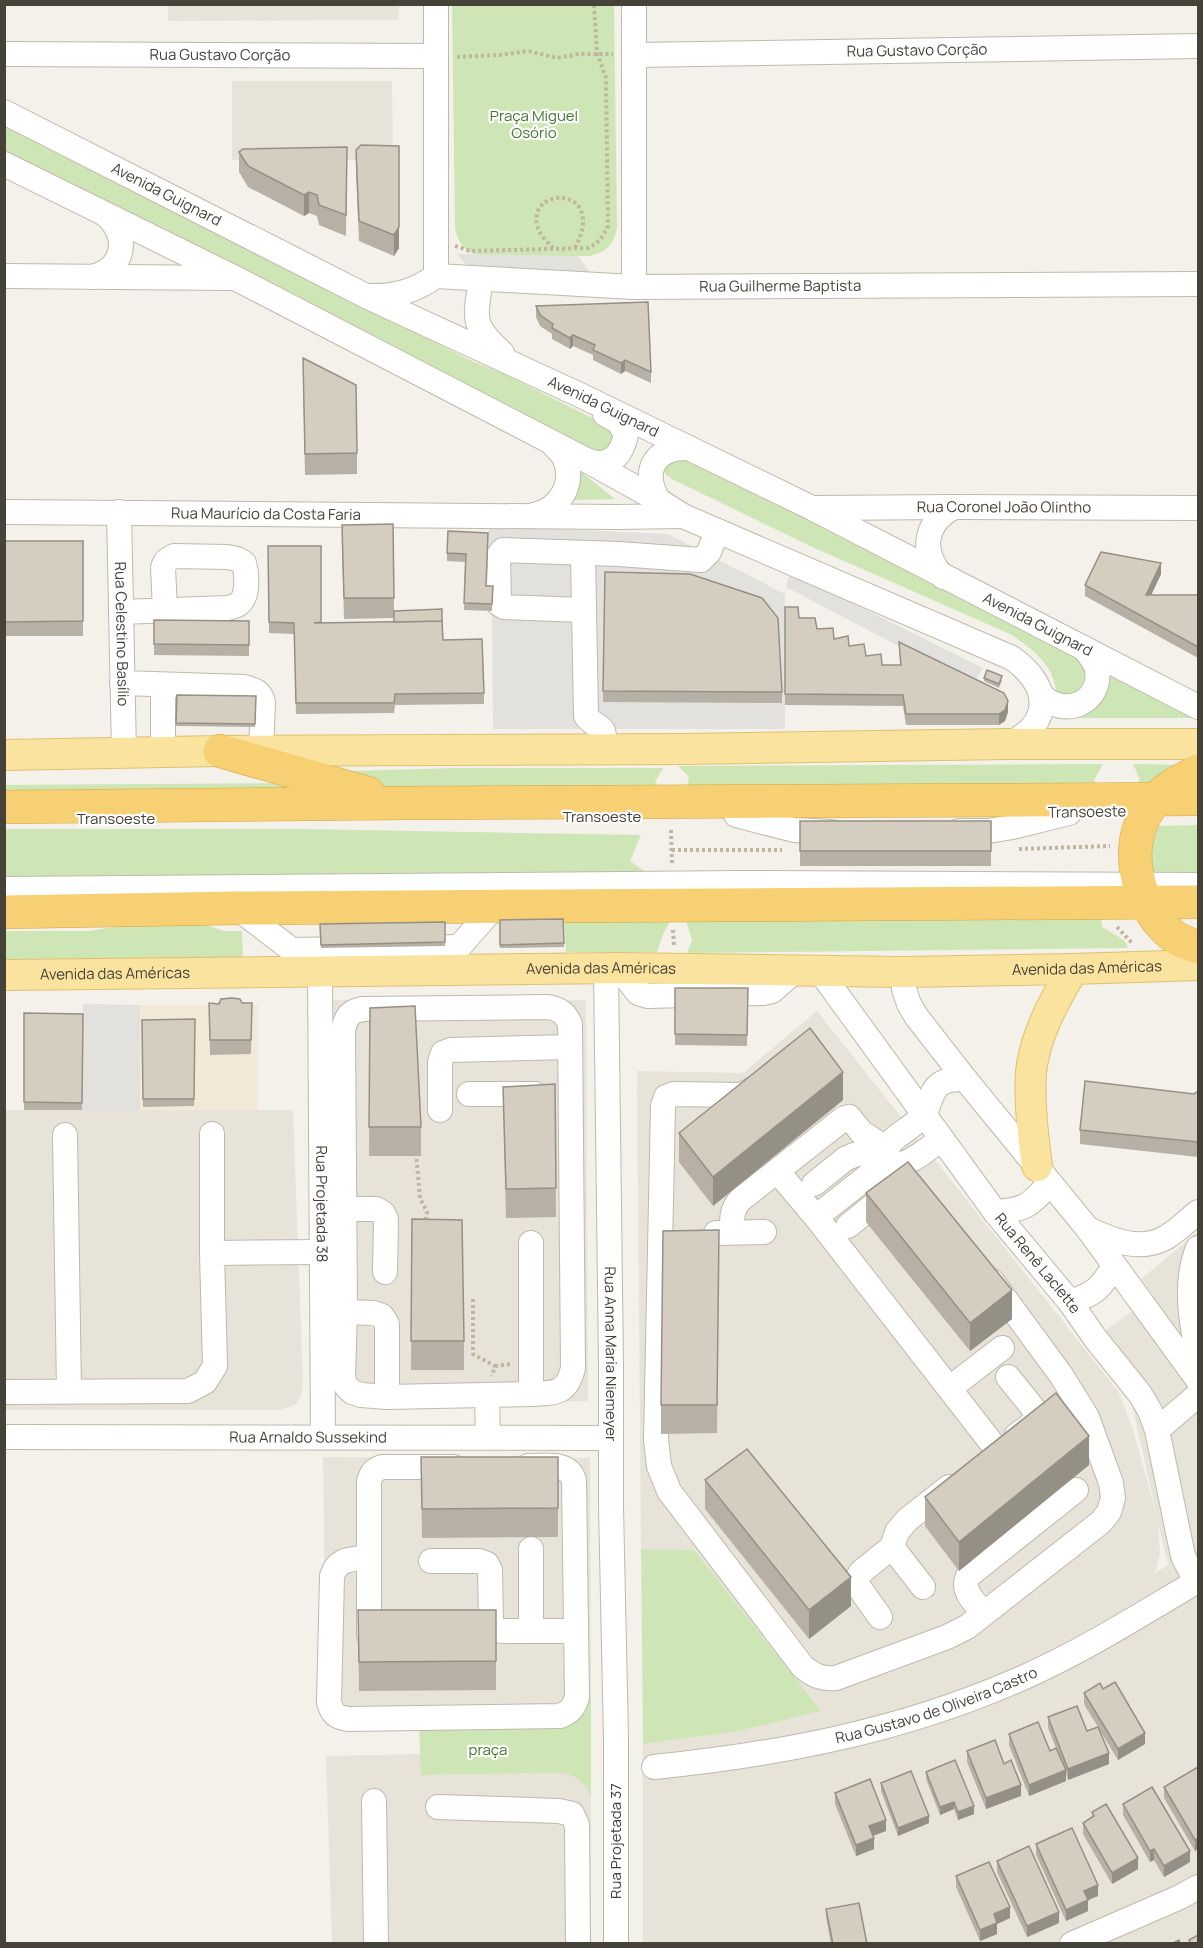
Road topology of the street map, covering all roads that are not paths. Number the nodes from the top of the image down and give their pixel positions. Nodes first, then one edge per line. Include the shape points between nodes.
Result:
1 (436, 4) edge
2 (634, 4) edge
3 (1198, 46) edge
4 (635, 55) junction
5 (436, 56) junction
6 (10, 57) edge
7 (7, 113) edge
8 (4, 164) edge
9 (106, 215) junction
10 (4, 276) edge
11 (436, 276) junction
12 (89, 277) junction
13 (235, 278) junction
14 (481, 280) junction
15 (1198, 284) edge
16 (634, 287) junction
17 (366, 296) junction
18 (518, 366) junction
19 (582, 396) junction
20 (551, 442) junction
21 (689, 448) junction
22 (586, 460) junction
23 (657, 500) junction
24 (954, 507) junction
25 (812, 508) junction
26 (1198, 508) edge
27 (4, 512) edge
28 (119, 512) junction
29 (529, 516) junction
30 (683, 516) junction
31 (617, 517) junction
32 (717, 531) junction
33 (583, 554) junction
34 (620, 554) junction
35 (944, 577) junction
36 (165, 610) dead end
37 (584, 610) junction
38 (121, 612) junction
39 (1084, 648) junction
40 (122, 683) junction
41 (163, 684) junction
42 (1042, 696) junction
43 (1197, 706) edge
44 (1009, 744) junction
45 (1198, 744) edge
46 (605, 749) junction
47 (220, 751) junction
48 (261, 751) junction
49 (124, 753) junction
50 (163, 753) junction
51 (4, 755) edge
52 (1198, 771) edge
53 (1198, 800) edge
54 (404, 803) junction
55 (1151, 805) junction
56 (4, 807) edge
57 (1198, 812) edge
58 (1069, 813) junction
59 (736, 815) junction
60 (4, 820) edge
61 (942, 831) edge
62 (850, 832) edge
63 (1198, 885) edge
64 (4, 889) edge
65 (1143, 894) junction
66 (1198, 902) edge
67 (495, 906) junction
68 (237, 908) junction
69 (4, 912) edge
70 (37, 912) junction
71 (4, 920) edge
72 (459, 947) junction
73 (1198, 947) edge
74 (292, 950) junction
75 (1198, 965) edge
76 (613, 968) junction
77 (493, 969) junction
78 (1073, 969) junction
79 (807, 970) junction
80 (253, 972) junction
81 (320, 972) junction
82 (903, 972) junction
83 (4, 975) edge
84 (570, 1047) junction
85 (770, 1076) edge
86 (965, 1079) junction
87 (469, 1094) dead end
88 (570, 1094) junction
89 (440, 1110) dead end
90 (924, 1114) junction
91 (212, 1134) dead end
92 (65, 1135) dead end
93 (942, 1139) junction
94 (889, 1159) junction
95 (777, 1171) junction
96 (1043, 1174) junction
97 (814, 1184) dead end
98 (344, 1209) junction
99 (995, 1212) junction
100 (1198, 1212) edge
101 (816, 1217) junction
102 (848, 1226) dead end
103 (1088, 1229) junction
104 (732, 1232) junction
105 (691, 1233) edge
106 (764, 1233) dead end
107 (531, 1243) dead end
108 (1198, 1248) edge
109 (321, 1252) junction
110 (212, 1253) junction
111 (977, 1260) edge
112 (1114, 1266) junction
113 (385, 1272) dead end
114 (1070, 1302) junction
115 (345, 1312) junction
116 (1002, 1348) dead end
117 (1198, 1357) edge
118 (1008, 1377) dead end
119 (1198, 1380) edge
120 (950, 1388) junction
121 (69, 1391) junction
122 (4, 1392) edge
123 (531, 1394) junction
124 (487, 1395) junction
125 (1198, 1395) edge
126 (387, 1397) junction
127 (1157, 1430) junction
128 (4, 1437) edge
129 (323, 1437) junction
130 (488, 1437) junction
131 (400, 1438) junction
132 (611, 1438) junction
133 (982, 1462) junction
134 (400, 1467) junction
135 (1076, 1490) dead end
136 (892, 1547) junction
137 (531, 1549) dead end
138 (369, 1557) junction
139 (431, 1561) dead end
140 (1197, 1582) edge
141 (923, 1587) dead end
142 (984, 1613) junction
143 (880, 1617) dead end
144 (531, 1631) junction
145 (575, 1631) junction
146 (369, 1635) edge
147 (616, 1739) joint
148 (654, 1767) dead end
149 (374, 1801) dead end
150 (438, 1808) dead end
151 (1198, 1887) edge
152 (578, 1934) edge
153 (616, 1934) edge
154 (376, 1944) edge
155 (1072, 1944) edge

1 - 5 street
2 - 4 street
3 - 4 street, Rua Gustavo Corção
4 - 16 street
5 - 6 street, Rua Gustavo Corção
5 - 11 street
7 - 17 street, Avenida Guignard
8 - 9 street
9 - 12 street via 120,231 120,252 109,270
9 - 13 street
10 - 12 street
11 - 14 street, Rua Guilherme Baptista
11 - 17 street via 403,294
12 - 13 street
13 - 20 street
14 - 16 street, Rua Guilherme Baptista
14 - 18 street via 476,318 481,332
15 - 16 street, Rua Guilherme Baptista
17 - 18 street, Avenida Guignard
18 - 19 street, Avenida Guignard
19 - 21 street, Avenida Guignard
19 - 22 street via 589,405 619,422 626,435 623,448 614,458 601,464
20 - 22 street
20 - 29 street, Rua Maurício da Costa Faria via 563,456 568,471 567,488 552,507
21 - 23 street via 669,450 654,462 650,482
21 - 25 street, Avenida Guignard
22 - 23 street
23 - 30 street
24 - 25 street, Rua Coronel João Olintho
24 - 26 street, Rua Coronel João Olintho
24 - 35 street via 935,522 928,544 935,568
25 - 35 street, Avenida Guignard
27 - 28 street, Rua Maurício da Costa Faria
28 - 29 street, Rua Maurício da Costa Faria
28 - 38 street, Rua Celestino Basílio
29 - 31 street, Rua Maurício da Costa Faria
30 - 31 street, Rua Maurício da Costa Faria
30 - 32 street
31 - 34 street
32 - 34 street via 709,552 701,560
32 - 42 street via 1012,658 1026,668
33 - 34 street
33 - 37 street
33 - 37 street via 503,550 498,556 499,604
35 - 39 street, Avenida Guignard
36 - 38 street
37 - 46 street via 586,716 602,727
38 - 40 street, Rua Celestino Basílio
39 - 42 street via 1096,669 1096,681 1083,703 1060,706
39 - 43 street, Avenida Guignard
40 - 41 street
40 - 49 street, Rua Celestino Basílio
41 - 48 street via 256,690 263,702
41 - 50 street
42 - 44 street via 1041,714 1035,726
44 - 45 main road
44 - 46 main road
46 - 48 main road
47 - 48 main road
47 - 50 main road
47 - 54 highway
49 - 50 main road
49 - 51 main road
52 - 55 highway via 1167,788
53 - 55 highway
54 - 55 highway
54 - 56 highway
55 - 57 street, Transoeste
55 - 58 street, Transoeste
55 - 65 highway via 1135,844
58 - 59 street, Transoeste
58 - 61 street via 996,830
59 - 60 street, Transoeste
59 - 62 street via 794,830
63 - 65 street
64 - 65 street via 741,883 804,872 976,869
65 - 66 highway
65 - 67 highway
65 - 73 highway via 1167,932
67 - 68 highway
67 - 72 street
68 - 70 highway
68 - 74 street
69 - 70 highway
70 - 71 highway
72 - 74 street
72 - 77 street
74 - 80 street
75 - 78 main road, Avenida das Américas
76 - 77 main road, Avenida das Américas
76 - 79 main road, Avenida das Américas
76 - 132 street, Rua Anna Maria Niemeyer
77 - 81 main road, Avenida das Américas
78 - 82 main road, Avenida das Américas
78 - 96 main road via 1041,1031 1031,1073 1032,1124
79 - 82 main road, Avenida das Américas
79 - 90 street, Rua Renê Laclette
80 - 81 main road, Avenida das Américas
80 - 83 main road, Avenida das Américas
81 - 109 street, Rua Projetada 38
82 - 86 street via 909,1004
84 - 88 street
84 - 89 street via 443,1053
84 - 98 street via 566,1015 548,1007 351,1012 343,1030
85 - 142 street via 741,1095 674,1094 666,1097 663,1106 656,1440 662,1474 669,1491 813,1675 836,1678 947,1637
86 - 90 street via 939,1084
86 - 96 street
87 - 88 street
88 - 123 street via 573,1368 571,1380 564,1388 554,1393
90 - 93 street, Rua Renê Laclette
90 - 94 street via 889,1143
91 - 110 street
92 - 121 street
93 - 94 street
93 - 99 street, Rua Renê Laclette
94 - 95 street via 849,1117
94 - 97 street via 854,1155
94 - 101 street
94 - 102 street via 886,1192
95 - 101 street
95 - 104 street via 735,1206
96 - 99 street via 1034,1201 1025,1208
96 - 103 street
98 - 113 street via 376,1209 383,1213
98 - 115 street
99 - 114 street, Rua Renê Laclette
100 - 103 street via 1164,1239 1145,1244 1113,1241
101 - 120 street
103 - 112 street
104 - 105 street
104 - 106 street
107 - 123 street
108 - 117 street via 1190,1273 1190,1296
109 - 110 street
109 - 129 street, Rua Projetada 38
110 - 121 street via 215,1366 205,1382 188,1391
111 - 142 street via 1087,1417 1113,1498 1101,1522
112 - 114 street via 1094,1293
112 - 119 street
114 - 127 street, Rua Renê Laclette via 1140,1394
115 - 126 street via 346,1386 361,1395
115 - 126 street via 373,1313 382,1316 387,1324
116 - 120 street
118 - 133 street via 1034,1408 1036,1417
120 - 133 street
121 - 122 street
123 - 124 street
124 - 126 street
124 - 130 street
125 - 127 street
127 - 140 street, Rua Renê Laclette via 1183,1556
128 - 129 street, Rua Arnaldo Sussekind
129 - 131 street, Rua Arnaldo Sussekind
130 - 131 street, Rua Arnaldo Sussekind
130 - 132 street, Rua Arnaldo Sussekind
131 - 134 street
132 - 147 street, Rua Anna Maria Niemeyer
133 - 136 street via 906,1520
134 - 138 street via 382,1467 371,1474
134 - 145 street via 556,1466 572,1472
135 - 142 street via 968,1576 966,1592
136 - 141 street
136 - 143 street via 857,1579
137 - 144 street
138 - 145 street via 342,1561 335,1566 332,1576 329,1702 337,1717 560,1716 575,1706 577,1697
138 - 146 street
139 - 144 street via 487,1564 494,1629
140 - 148 street, Rua Gustavo de Oliveira Castro via 1080,1650 958,1704 893,1726 815,1744
144 - 145 street
147 - 153 street, Rua Projetada 37
149 - 154 street
150 - 152 street via 572,1814 577,1825
151 - 155 street
152 - 153 street

